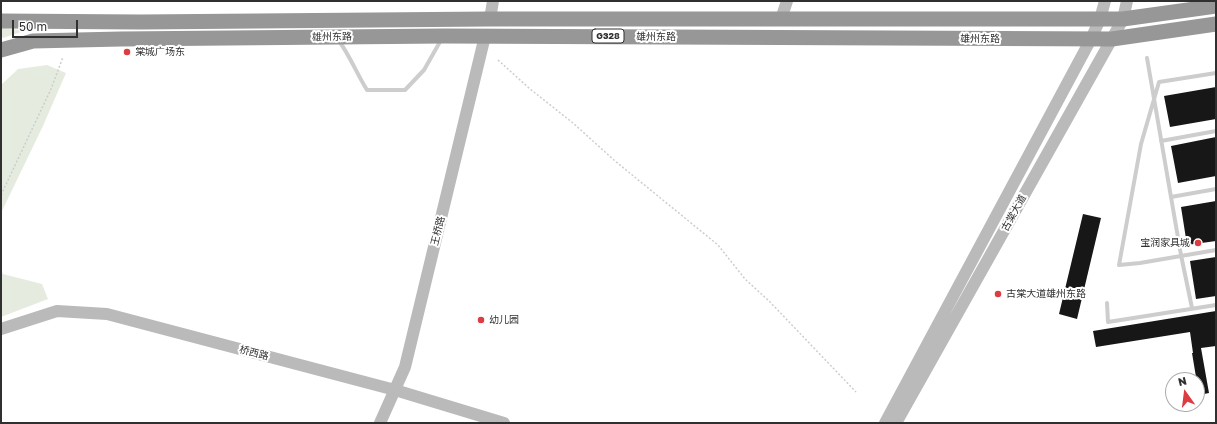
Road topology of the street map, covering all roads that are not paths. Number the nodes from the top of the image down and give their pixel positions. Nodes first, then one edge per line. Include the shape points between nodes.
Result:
1 (493, 1) edge
2 (787, 1) edge
3 (1105, 1) edge
4 (1127, 1) edge
5 (1216, 6) edge
6 (490, 19) junction
7 (781, 19) junction
8 (1100, 19) junction
9 (1123, 19) junction
10 (1, 21) edge
11 (1216, 24) edge
12 (444, 36) junction
13 (485, 36) junction
14 (337, 37) junction
15 (1091, 39) junction
16 (1112, 39) junction
17 (1, 50) edge
18 (1147, 58) dead end
19 (1216, 73) edge
20 (1154, 99) junction
21 (1216, 131) edge
22 (1161, 141) junction
23 (1216, 189) edge
24 (1171, 197) junction
25 (1216, 250) edge
26 (1181, 255) junction
27 (1107, 303) dead end
28 (1216, 304) edge
29 (1192, 308) junction
30 (1, 329) edge
31 (395, 390) junction
32 (380, 423) edge
33 (504, 423) edge
34 (885, 423) edge
35 (896, 423) edge

1 - 6 street
2 - 7 street
3 - 8 street, 古棠大道
4 - 9 street, 古棠大道
5 - 9 highway, 雄州东路 / G328
6 - 7 highway, 雄州东路 / G328
6 - 10 highway, 雄州东路 / G328
7 - 8 highway, 雄州东路 / G328
8 - 9 highway, 雄州东路 / G328
8 - 15 street, 古棠大道
9 - 16 street, 古棠大道
11 - 16 highway, 雄州东路 / G328
12 - 13 highway, 雄州东路 / G328
12 - 14 highway, 雄州东路 / G328
12 - 14 lane via 424,70 406,90 367,90 349,54
13 - 15 highway, 雄州东路 / G328
13 - 31 street, 王桥路 via 405,367
14 - 17 highway, 雄州东路 / G328 via 33,41
15 - 16 highway, 雄州东路 / G328
15 - 34 street, 古棠大道
16 - 35 street, 古棠大道
18 - 20 lane
19 - 20 lane via 1159,82
20 - 22 lane
20 - 26 lane via 1141,144 1119,265
21 - 22 lane
22 - 24 lane
23 - 24 lane
24 - 26 lane
25 - 26 lane
26 - 29 lane
27 - 29 lane via 1108,322
28 - 29 lane
30 - 31 street, 桥西路 via 57,311 107,314
31 - 32 street, 王桥路
31 - 33 street, 桥西路

